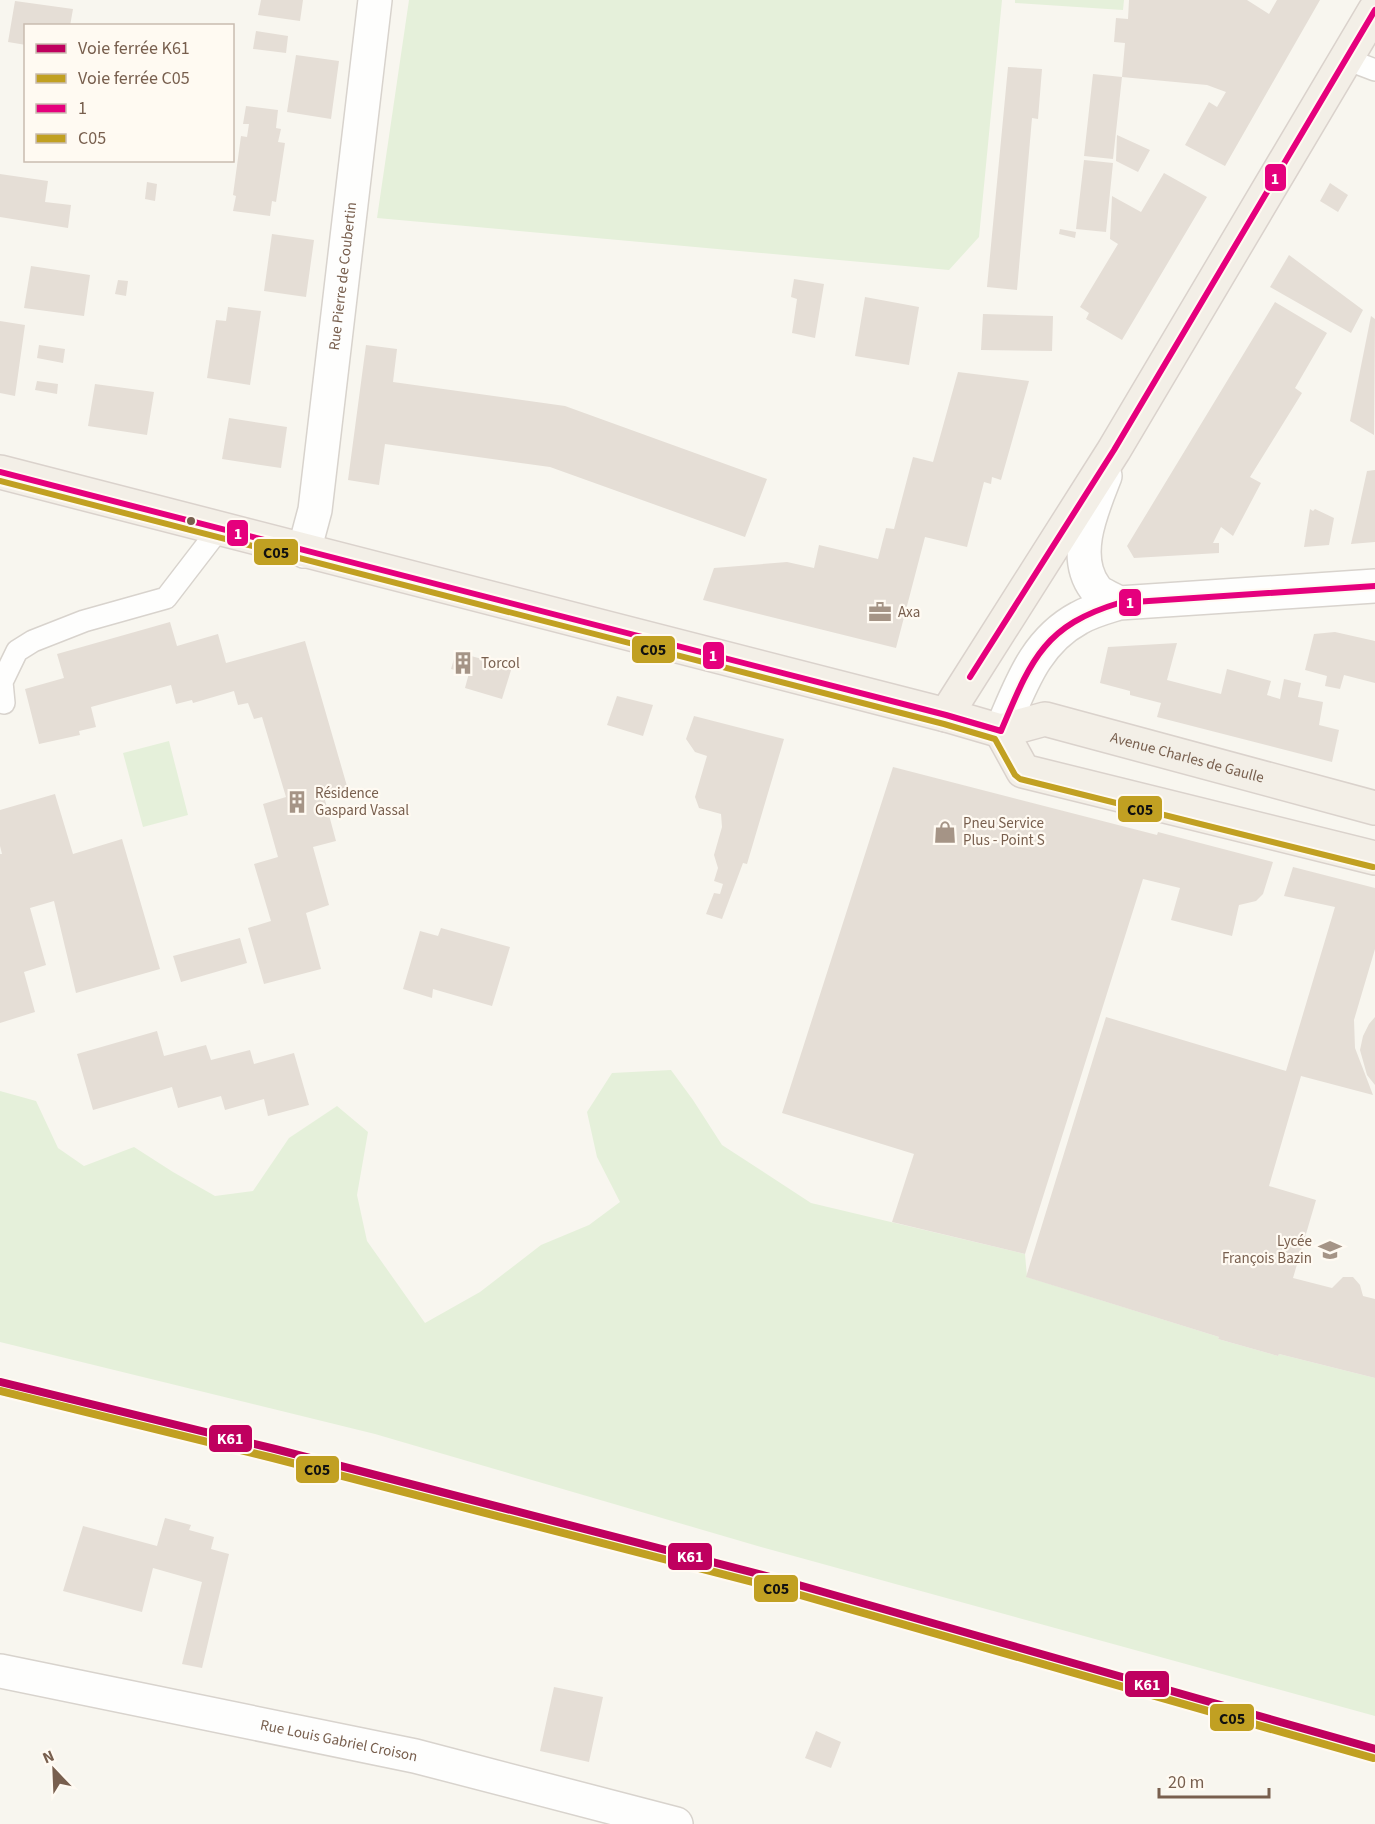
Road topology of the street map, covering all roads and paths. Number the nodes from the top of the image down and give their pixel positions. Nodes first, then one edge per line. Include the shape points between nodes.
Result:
1 (375, 0) edge
2 (1375, 10) edge
3 (1360, 65) edge
4 (1114, 450) junction
5 (0, 472) edge
6 (219, 529) junction
7 (304, 551) junction
8 (1375, 586) edge
9 (1119, 603) junction
10 (4, 703) dead end
11 (946, 715) junction
12 (1001, 731) junction
13 (1375, 808) edge
14 (1375, 858) edge
15 (0, 1671) edge
16 (676, 1824) edge

1 - 7 street, Rue Pierre de Coubertin via 315,510
2 - 3 main road
3 - 4 main road
4 - 9 street via 1091,512 1085,566 1095,589
4 - 11 main road
5 - 6 main road
6 - 7 main road
6 - 10 lane via 166,598 84,621 17,651 2,682
7 - 11 main road
8 - 9 street
9 - 12 street via 1079,617 1049,639 1029,668
11 - 12 main road
12 - 13 main road, Avenue Charles de Gaulle via 1045,719
12 - 14 main road via 1023,771
15 - 16 street, Rue Louis Gabriel Croison via 415,1756

